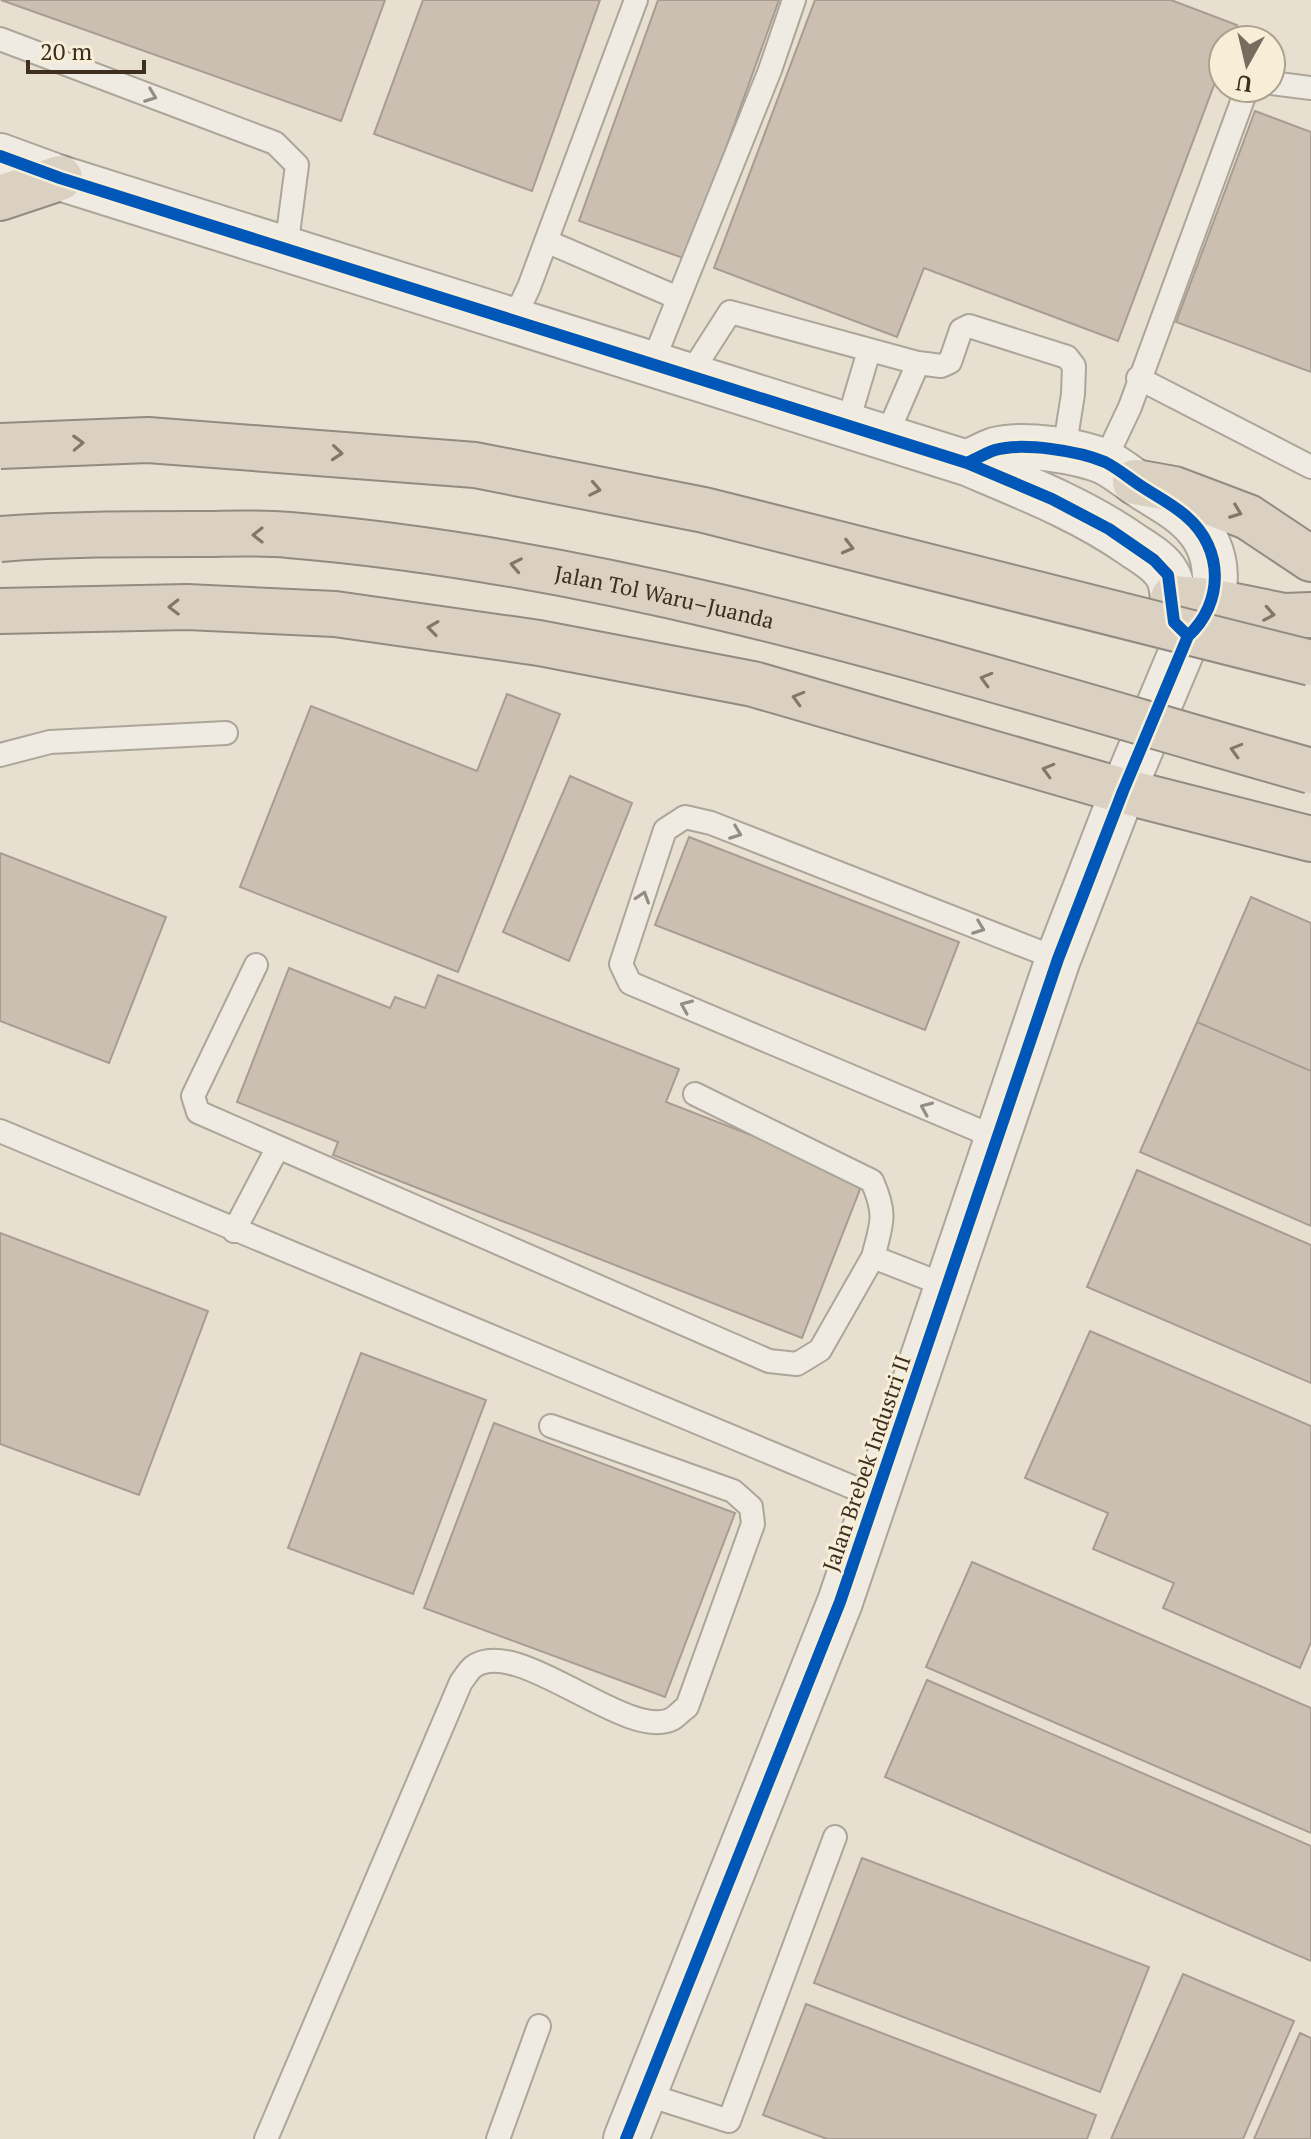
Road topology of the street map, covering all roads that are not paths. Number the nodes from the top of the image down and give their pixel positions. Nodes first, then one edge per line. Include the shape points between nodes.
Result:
1 (636, 0) edge
2 (794, 0) edge
3 (0, 39) edge
4 (1287, 85) edge
5 (1311, 88) edge
6 (1241, 104) edge
7 (0, 156) edge
8 (60, 178) junction
9 (0, 198) edge
10 (546, 241) junction
11 (286, 249) junction
12 (678, 298) junction
13 (513, 321) junction
14 (869, 351) junction
15 (918, 363) junction
16 (671, 370) junction
17 (1138, 378) junction
18 (866, 431) junction
19 (0, 446) edge
20 (967, 463) junction
21 (1101, 465) junction
22 (1311, 467) edge
23 (0, 539) edge
24 (1311, 559) edge
25 (0, 611) edge
26 (1190, 612) junction
27 (1311, 615) edge
28 (1311, 663) edge
29 (226, 733) dead end
30 (0, 755) edge
31 (1311, 771) edge
32 (1123, 791) junction
33 (1311, 839) edge
34 (1058, 959) junction
35 (256, 965) dead end
36 (695, 1094) dead end
37 (0, 1131) edge
38 (997, 1138) junction
39 (278, 1147) junction
40 (234, 1231) junction
41 (873, 1257) junction
42 (947, 1286) junction
43 (551, 1426) dead end
44 (876, 1497) junction
45 (835, 1837) dead end
46 (539, 2026) dead end
47 (645, 2094) junction
48 (726, 2130) edge
49 (266, 2139) edge
50 (498, 2139) edge
51 (626, 2139) edge

1 - 10 lane
2 - 12 lane
3 -> 11 lane via 275,143 297,165
4 - 5 lane
6 - 17 lane
7 - 8 street
8 - 9 highway
8 - 11 street
10 - 12 lane
10 - 13 lane
11 - 13 street
12 - 16 lane
13 - 16 street
14 - 15 lane
14 - 16 lane via 730,312
14 - 18 lane
15 - 18 lane
15 - 21 lane via 950,362 961,330 969,326 1067,357 1074,366 1073,394
16 - 18 street
17 - 21 lane
17 - 22 lane
18 - 20 street
19 -> 28 highway, bridge via 148,440 475,465 704,510
20 - 21 street via 997,450 1029,448
20 - 26 street via 1109,529 1154,560
21 -> 24 highway via 1248,517
21 - 26 street, Jalan Brebek Industri II via 1188,517 1210,547 1217,572
31 -> 23 highway, Jalan Tol Waru–Juanda, bridge via 682,597 491,560 287,535 77,533
32 -> 25 highway via 753,684 539,643 335,614 187,607
26 -> 27 highway
26 - 32 street, Jalan Brebek Industri II
29 - 30 lane via 50,742
32 - 33 highway
32 - 34 street, Jalan Brebek Industri II
34 - 38 street, Jalan Brebek Industri II
38 -> 34 lane via 630,983 621,964 665,830 685,817 711,823
35 - 39 lane via 193,1096 198,1112
36 - 41 lane via 872,1181 883,1207
37 - 40 lane
38 - 42 street, Jalan Brebek Industri II
39 - 40 lane
39 - 41 lane via 769,1361 797,1364 820,1350
40 - 44 lane
41 - 42 lane
42 - 44 street, Jalan Brebek Industri II
43 - 49 lane via 733,1491 751,1507 753,1524 687,1707 671,1720 645,1722 512,1662 487,1661 473,1667 461,1682
44 - 47 street, Jalan Brebek Industri II via 840,1602
45 - 48 lane
46 - 50 lane
47 - 48 lane
47 - 51 street, Jalan Brebek Industri II

